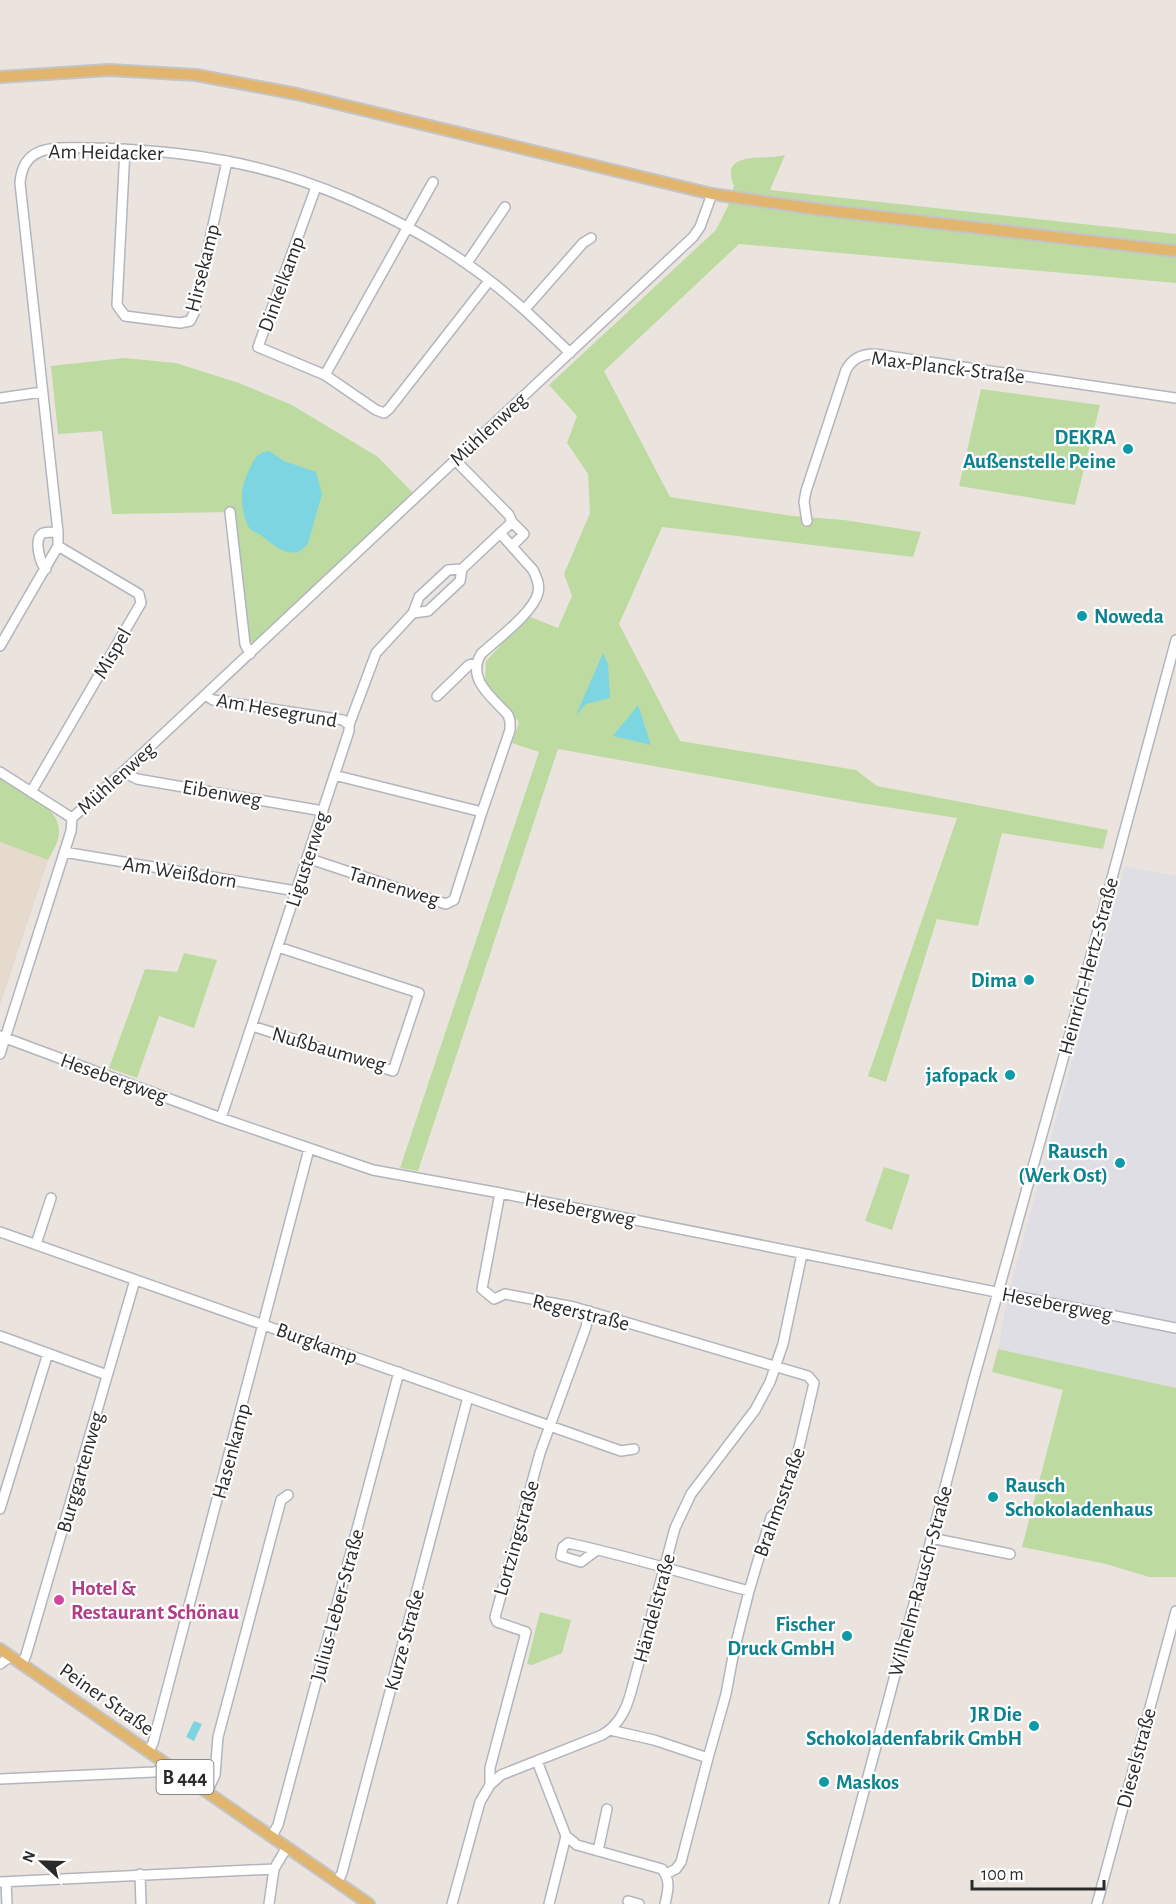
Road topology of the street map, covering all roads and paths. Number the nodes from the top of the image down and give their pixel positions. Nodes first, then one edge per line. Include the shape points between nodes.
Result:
1 (0, 77) edge
2 (126, 149) junction
3 (227, 161) junction
4 (433, 182) dead end
5 (316, 186) junction
6 (712, 194) junction
7 (505, 207) dead end
8 (407, 227) junction
9 (591, 238) dead end
10 (1176, 251) edge
11 (466, 263) junction
12 (489, 280) junction
13 (525, 309) junction
14 (570, 353) junction
15 (325, 375) junction
16 (42, 392) junction
17 (0, 398) edge
18 (1176, 398) edge
19 (455, 460) junction
20 (230, 512) dead end
21 (807, 521) dead end
22 (512, 522) junction
23 (58, 532) junction
24 (500, 533) junction
25 (58, 546) junction
26 (512, 546) junction
27 (46, 569) junction
28 (462, 569) junction
29 (414, 613) junction
30 (1176, 640) edge
31 (0, 646) edge
32 (250, 654) junction
33 (1174, 658) edge
34 (476, 663) junction
35 (205, 695) junction
36 (437, 696) dead end
37 (349, 725) junction
38 (0, 772) edge
39 (123, 772) junction
40 (334, 775) junction
41 (31, 792) junction
42 (322, 811) junction
43 (482, 812) junction
44 (72, 818) junction
45 (64, 852) junction
46 (307, 858) junction
47 (296, 891) junction
48 (278, 947) junction
49 (252, 1026) junction
50 (3, 1037) edge
51 (0, 1054) edge
52 (221, 1118) junction
53 (309, 1149) junction
54 (500, 1193) junction
55 (51, 1198) dead end
56 (0, 1232) edge
57 (36, 1244) junction
58 (802, 1254) junction
59 (135, 1280) junction
60 (998, 1293) junction
61 (589, 1311) junction
62 (265, 1324) junction
63 (1176, 1328) edge
64 (0, 1336) edge
65 (48, 1353) junction
66 (777, 1366) junction
67 (399, 1372) junction
68 (107, 1375) junction
69 (468, 1397) junction
70 (550, 1426) junction
71 (634, 1449) dead end
72 (288, 1495) dead end
73 (0, 1509) edge
74 (931, 1538) junction
75 (597, 1551) dead end
76 (1010, 1554) dead end
77 (664, 1568) junction
78 (749, 1591) junction
79 (1176, 1611) edge
80 (0, 1649) edge
81 (10, 1656) junction
82 (0, 1664) edge
83 (22, 1664) junction
84 (610, 1730) junction
85 (148, 1752) junction
86 (708, 1758) junction
87 (537, 1761) junction
88 (167, 1765) junction
89 (0, 1779) edge
90 (490, 1785) junction
91 (207, 1792) junction
92 (607, 1809) dead end
93 (272, 1836) junction
94 (566, 1836) junction
95 (287, 1847) junction
96 (598, 1851) junction
97 (274, 1869) junction
98 (140, 1874) junction
99 (666, 1874) junction
100 (3, 1882) edge
101 (337, 1882) junction
102 (628, 1901) dead end
103 (7, 1904) edge
104 (141, 1904) edge
105 (269, 1904) edge
106 (369, 1904) edge
107 (452, 1904) edge
108 (549, 1904) edge
109 (639, 1904) edge
110 (665, 1904) edge
111 (834, 1904) edge
112 (1097, 1904) edge

1 - 6 main road via 141,71 245,83
2 - 3 street, Am Heidacker
2 - 3 street, Hirsekamp via 117,305 125,316 180,323 190,321 194,313
2 - 16 street, Am Heidacker via 48,149 30,156 21,172
3 - 5 street, Am Heidacker
4 - 8 street
5 - 8 street, Am Heidacker
5 - 15 street, Dinkelkamp via 258,347
6 - 10 main road
6 - 14 street, Mühlenweg via 693,237
7 - 11 street
8 - 11 street, Am Heidacker
8 - 15 street
9 - 13 street
11 - 12 street, Am Heidacker
12 - 13 street, Am Heidacker
12 - 15 street, Dinkelkamp via 384,413
13 - 14 street, Am Heidacker
14 - 19 street, Mühlenweg
16 - 17 street
16 - 23 street, Am Heidacker
18 - 21 street, Max-Planck-Straße via 874,354 860,356 846,370 806,491
19 - 22 street
19 - 32 street, Mühlenweg
20 - 32 street via 245,644
22 - 24 street, Ligusterweg
22 - 26 street via 524,534
23 - 25 street, Am Heidacker
23 - 27 street via 44,533 38,541
24 - 26 street
24 - 28 street, Ligusterweg
25 - 27 street, Am Heidacker
25 - 41 street, Mispel via 139,594 141,603
26 - 34 street via 537,577 538,592 528,610
27 - 31 street, Am Heidacker
28 - 29 street, Ligusterweg via 460,581 428,611
28 - 29 street, Ligusterweg via 448,570 419,597
29 - 37 street, Ligusterweg via 376,653
30 - 33 street, Heinrich-Hertz-Straße
32 - 35 street, Mühlenweg
33 - 60 street, Heinrich-Hertz-Straße
34 - 36 street
34 - 43 street, Tannenweg via 479,683 510,721
35 - 37 street, Am Hesegrund via 213,700 343,720
35 - 39 street, Mühlenweg
37 - 40 street, Ligusterweg
38 - 41 street
39 - 42 street, Eibenweg via 137,778
39 - 44 street, Mühlenweg
40 - 42 street, Ligusterweg
40 - 43 street
41 - 44 street
42 - 46 street, Ligusterweg
43 - 46 street, Tannenweg via 454,900 446,904
44 - 45 street, Mühlenweg
45 - 47 street, Am Weißdorn
45 - 50 street, Mühlenweg
46 - 47 street, Ligusterweg
47 - 48 street, Ligusterweg
48 - 49 street, Ligusterweg
48 - 49 street, Nußbaumweg via 419,993 393,1071
49 - 52 street, Ligusterweg
50 - 51 street, Mühlenweg
50 - 52 street, Hesebergweg
52 - 53 street, Hesebergweg
53 - 54 street, Hesebergweg via 373,1170
53 - 62 street, Hasenkamp
54 - 58 street, Hesebergweg
54 - 61 street, Regerstraße via 482,1289 494,1299 505,1294
55 - 57 street
56 - 57 street, Burgkamp
57 - 59 street, Burgkamp
58 - 60 street, Hesebergweg
58 - 66 street, Händelstraße
59 - 62 street, Burgkamp
59 - 68 street, Burggartenweg
60 - 63 street, Hesebergweg
60 - 74 street, Wilhelm-Rausch-Straße
61 - 66 street, Regerstraße
61 - 70 street, Lortzingstraße
62 - 67 street, Burgkamp
62 - 85 street, Hasenkamp
64 - 65 street
65 - 68 street
65 - 73 street
66 - 77 street, Händelstraße via 754,1410 691,1494 675,1528
66 - 78 street, Brahmsstraße via 808,1376 815,1388 781,1507 771,1517
67 - 69 street, Burgkamp
67 - 93 street, Julius-Leber-Straße
68 - 83 street, Burggartenweg
69 - 70 street, Burgkamp
69 - 101 street, Kurze Straße
70 - 71 street, Burgkamp via 621,1451
70 - 90 street, Lortzingstraße via 495,1617 497,1622 526,1632 490,1768
72 - 91 street via 281,1500 218,1737 215,1775
74 - 76 street
74 - 111 street, Wilhelm-Rausch-Straße
75 - 77 street
77 - 78 street
77 - 84 street, Händelstraße via 627,1704
78 - 86 street, Brahmsstraße
79 - 112 street, Dieselstraße
80 - 81 main road, Peiner Straße / B 444
81 - 82 street
81 - 83 main road, Peiner Straße / B 444
83 - 85 main road, Peiner Straße / B 444
84 - 86 street
84 - 87 street
85 - 88 main road, Peiner Straße / B 444
86 - 99 street, Brahmsstraße via 681,1862
87 - 90 street via 501,1776
87 - 94 street
88 - 89 street via 154,1772
88 - 91 main road, Peiner Straße / B 444
90 - 107 street via 480,1802
91 - 93 main road, Peiner Straße / B 444
92 - 96 street
93 - 95 main road, Peiner Straße / B 444
94 - 96 street via 577,1845
94 - 108 street
95 - 97 street
95 - 101 main road, Peiner Straße / B 444
96 - 99 street via 656,1866
97 - 98 street
97 - 105 street
98 - 100 street
98 - 104 street
99 - 110 street via 669,1888
100 - 103 street
101 - 106 main road, Peiner Straße / B 444
102 - 109 street

